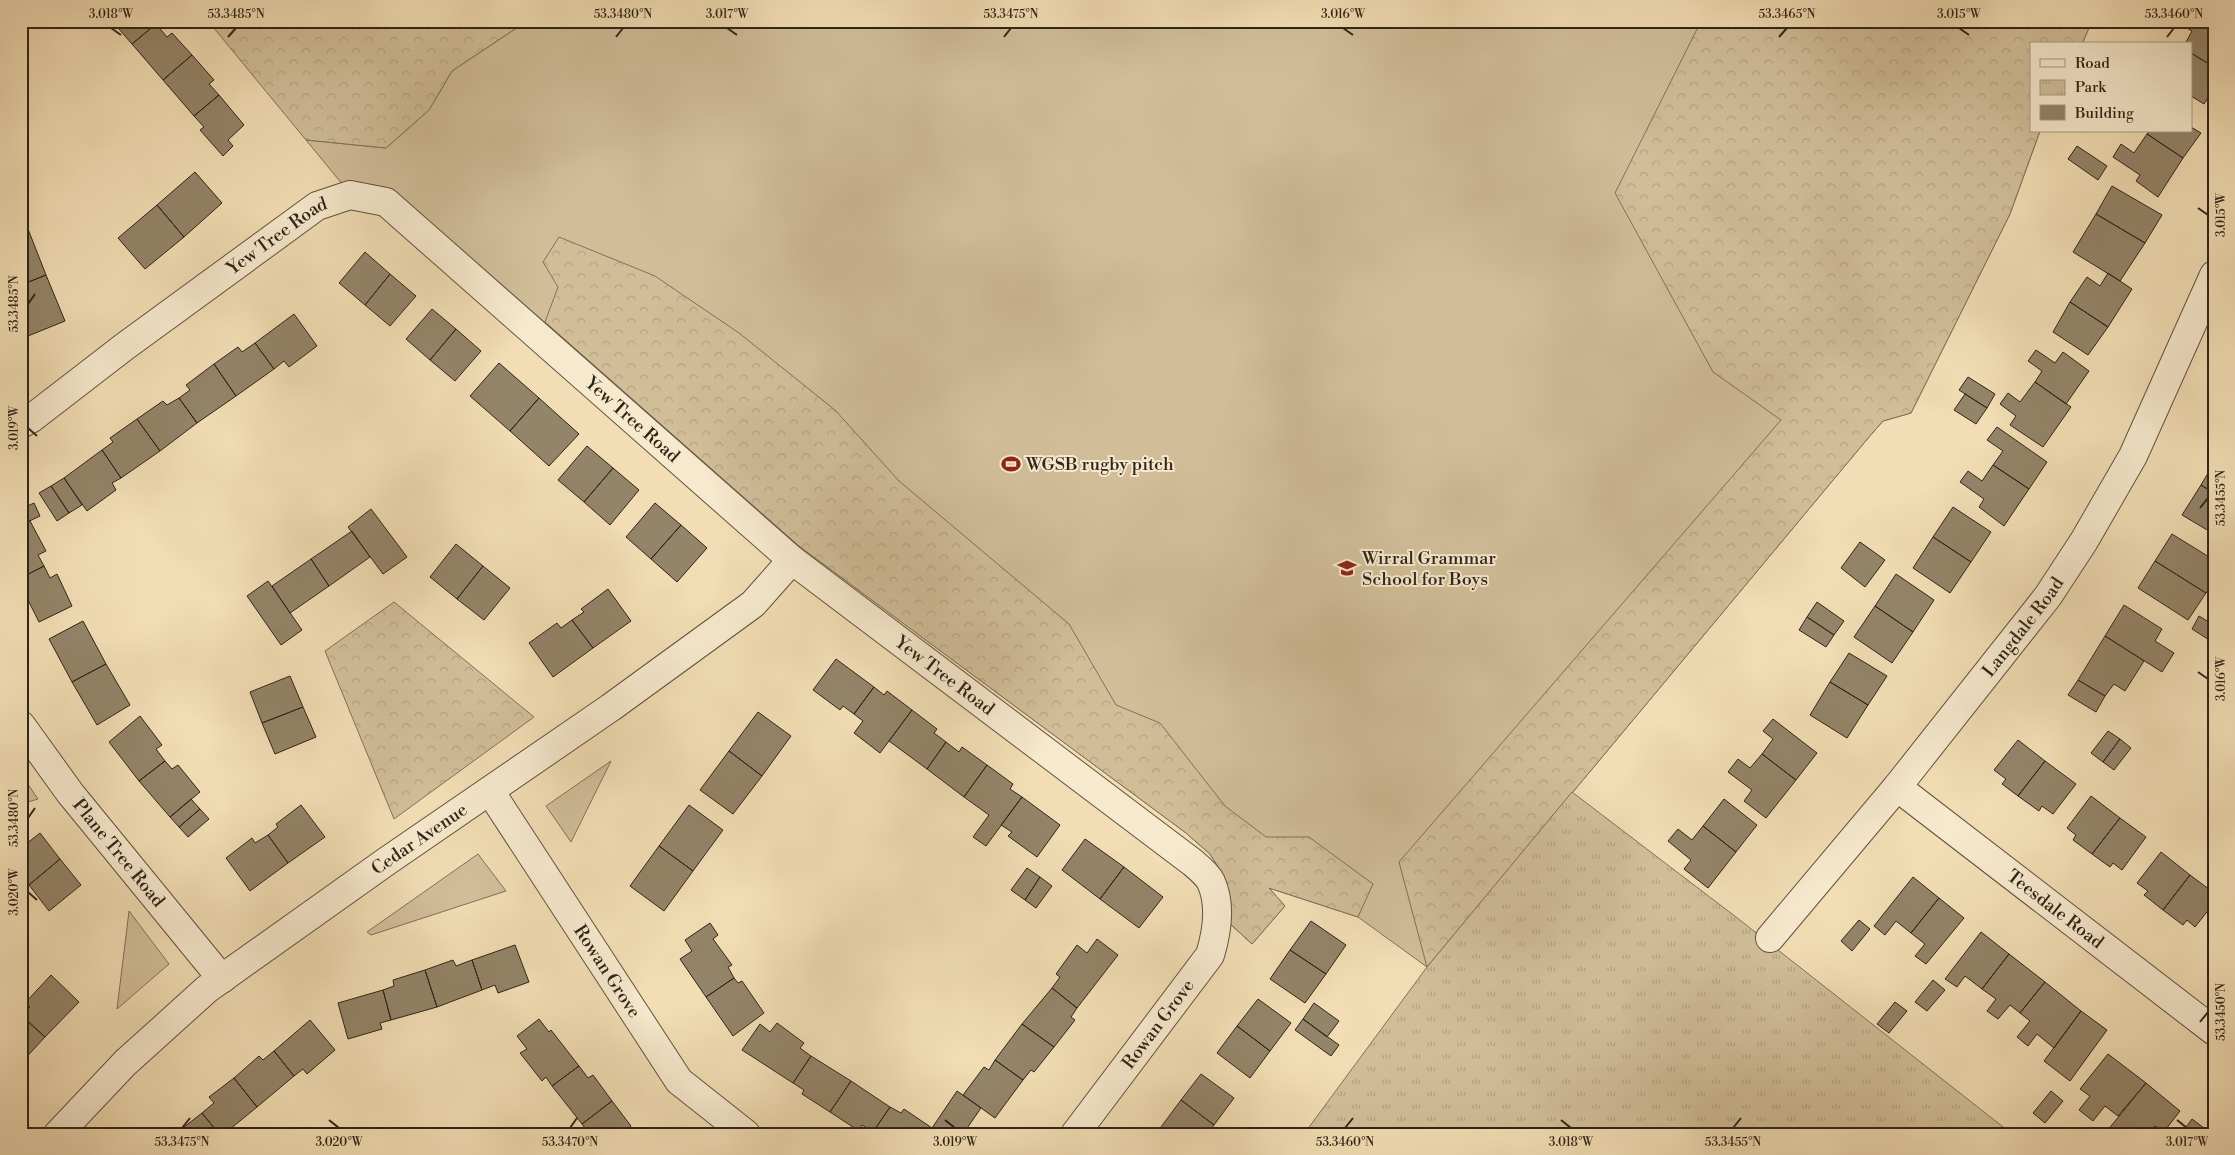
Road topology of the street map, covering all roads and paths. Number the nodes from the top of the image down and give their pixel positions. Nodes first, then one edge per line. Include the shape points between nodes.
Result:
1 (2214, 274) edge
2 (21, 424) edge
3 (792, 560) junction
4 (21, 724) edge
5 (1897, 787) junction
6 (490, 791) junction
7 (1216, 906) joint
8 (1770, 938) dead end
9 (222, 978) junction
10 (2214, 1031) edge
11 (733, 1130) edge
12 (58, 1134) edge
13 (1075, 1134) edge

1 - 5 street, Langdale Road via 2132,456 2084,541 2048,596
2 - 3 street, Yew Tree Road via 317,206 350,195 386,202
3 - 6 street, Cedar Avenue via 753,604
3 - 7 street, Yew Tree Road via 1192,862 1210,881
4 - 9 street, Plane Tree Road via 70,793
5 - 8 street, Langdale Road
5 - 10 street, Teesdale Road
6 - 9 street, Cedar Avenue
6 - 11 street, Rowan Grove via 679,1081
7 - 13 street, Rowan Grove via 1216,937 1210,955
9 - 12 street, Cedar Avenue via 125,1063

